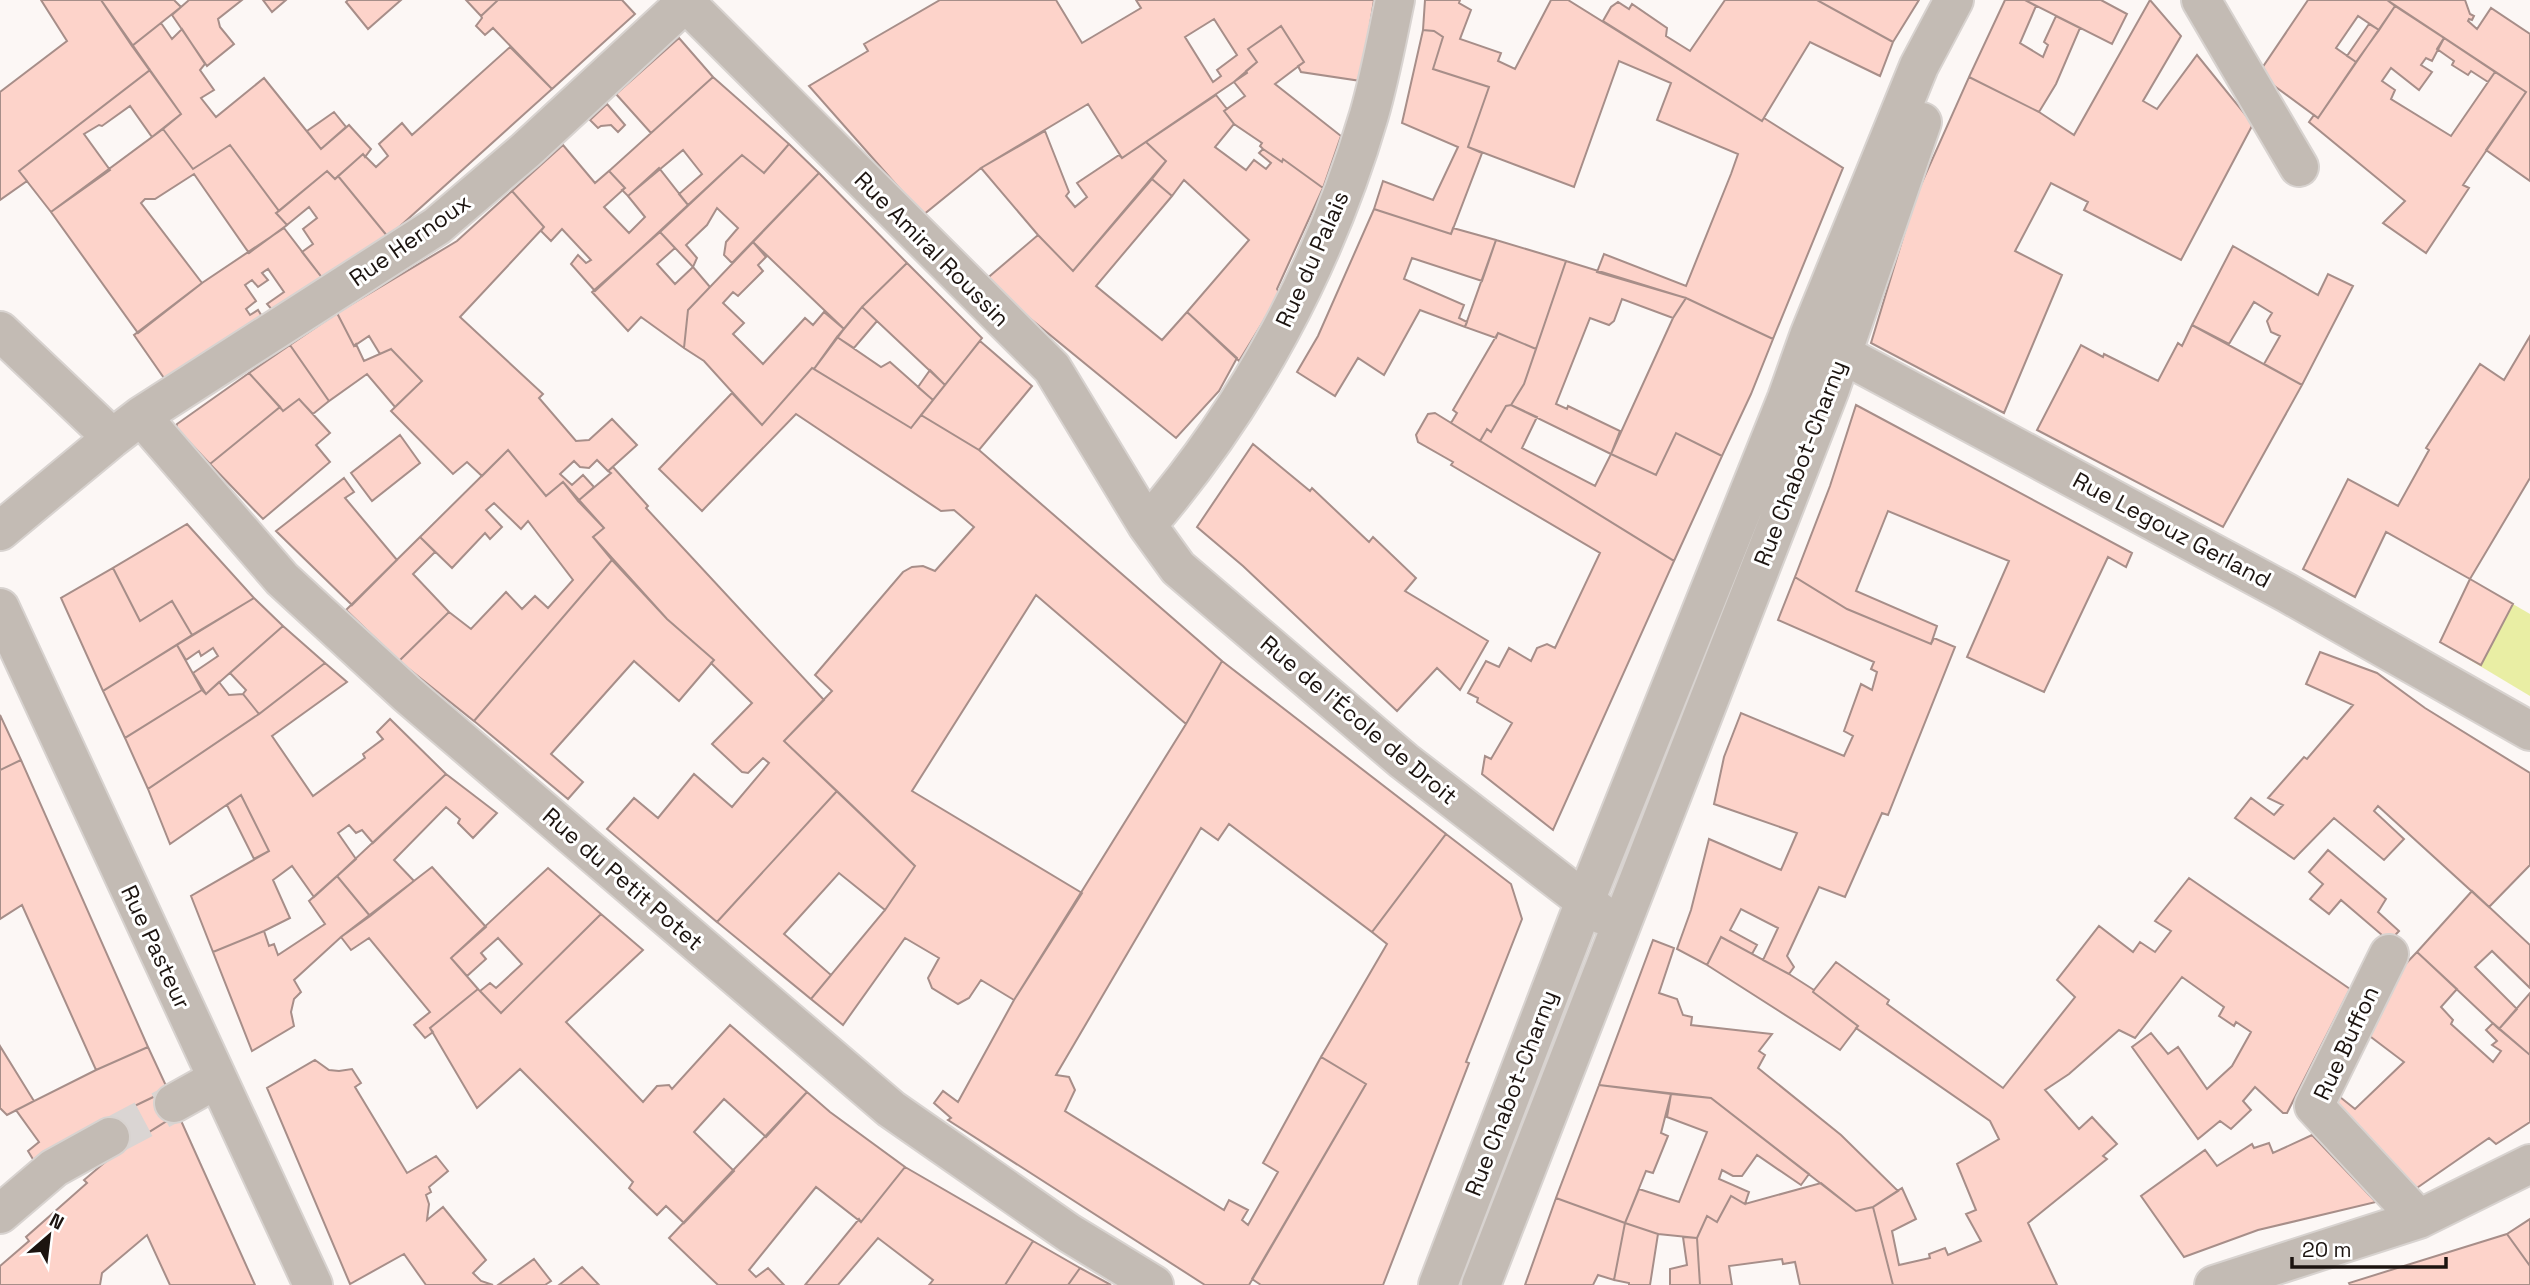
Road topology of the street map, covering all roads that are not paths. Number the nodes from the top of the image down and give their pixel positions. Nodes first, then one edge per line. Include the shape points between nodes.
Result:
1 (1395, 0) edge
2 (1954, 0) edge
3 (1981, 0) edge
4 (2201, 0) edge
5 (684, 1) edge
6 (2299, 167) dead end
7 (0, 331) edge
8 (1809, 336) junction
9 (1842, 354) junction
10 (141, 416) junction
11 (111, 439) junction
12 (1147, 525) junction
13 (0, 531) edge
14 (0, 608) edge
15 (2530, 731) edge
16 (1585, 901) junction
17 (1619, 927) junction
18 (2389, 954) dead end
19 (217, 1079) junction
20 (174, 1103) tunnel mouth
21 (110, 1137) tunnel mouth
22 (2530, 1164) edge
23 (0, 1214) edge
24 (2419, 1219) junction
25 (313, 1285) edge
26 (1154, 1285) edge
27 (1438, 1285) edge
28 (1481, 1285) edge
29 (2214, 1285) edge

1 - 12 street, Rue du Palais via 1361,142 1303,290 1230,416
2 - 8 street, Rue Chabot-Charny via 1919,66
3 - 9 street, Rue Chabot-Charny via 1935,82
4 - 6 street
5 - 10 street, Rue Hernoux via 438,226
5 - 12 street, Rue Amiral Roussin via 1052,368
7 - 11 street
8 - 9 street, Rue Legouz Gerland
8 - 16 street, Rue Chabot-Charny
9 - 15 street, Rue Legouz Gerland via 2287,593
9 - 17 street, Rue Chabot-Charny
10 - 11 street, Rue Hernoux
10 - 26 street, Rue du Petit Potet via 282,579 407,694 891,1109 1069,1233
11 - 13 street, Rue Hernoux
12 - 16 street, Rue de l'École de Droit via 1188,577 1404,761
14 - 19 street, Rue Pasteur
16 - 17 street
16 - 27 street, Rue Chabot-Charny
17 - 28 street, Rue Chabot-Charny
18 - 24 street, Rue Buffon via 2314,1106
19 - 20 street
19 - 25 street, Rue Pasteur
21 - 23 street via 54,1168
22 - 24 street
24 - 29 street

